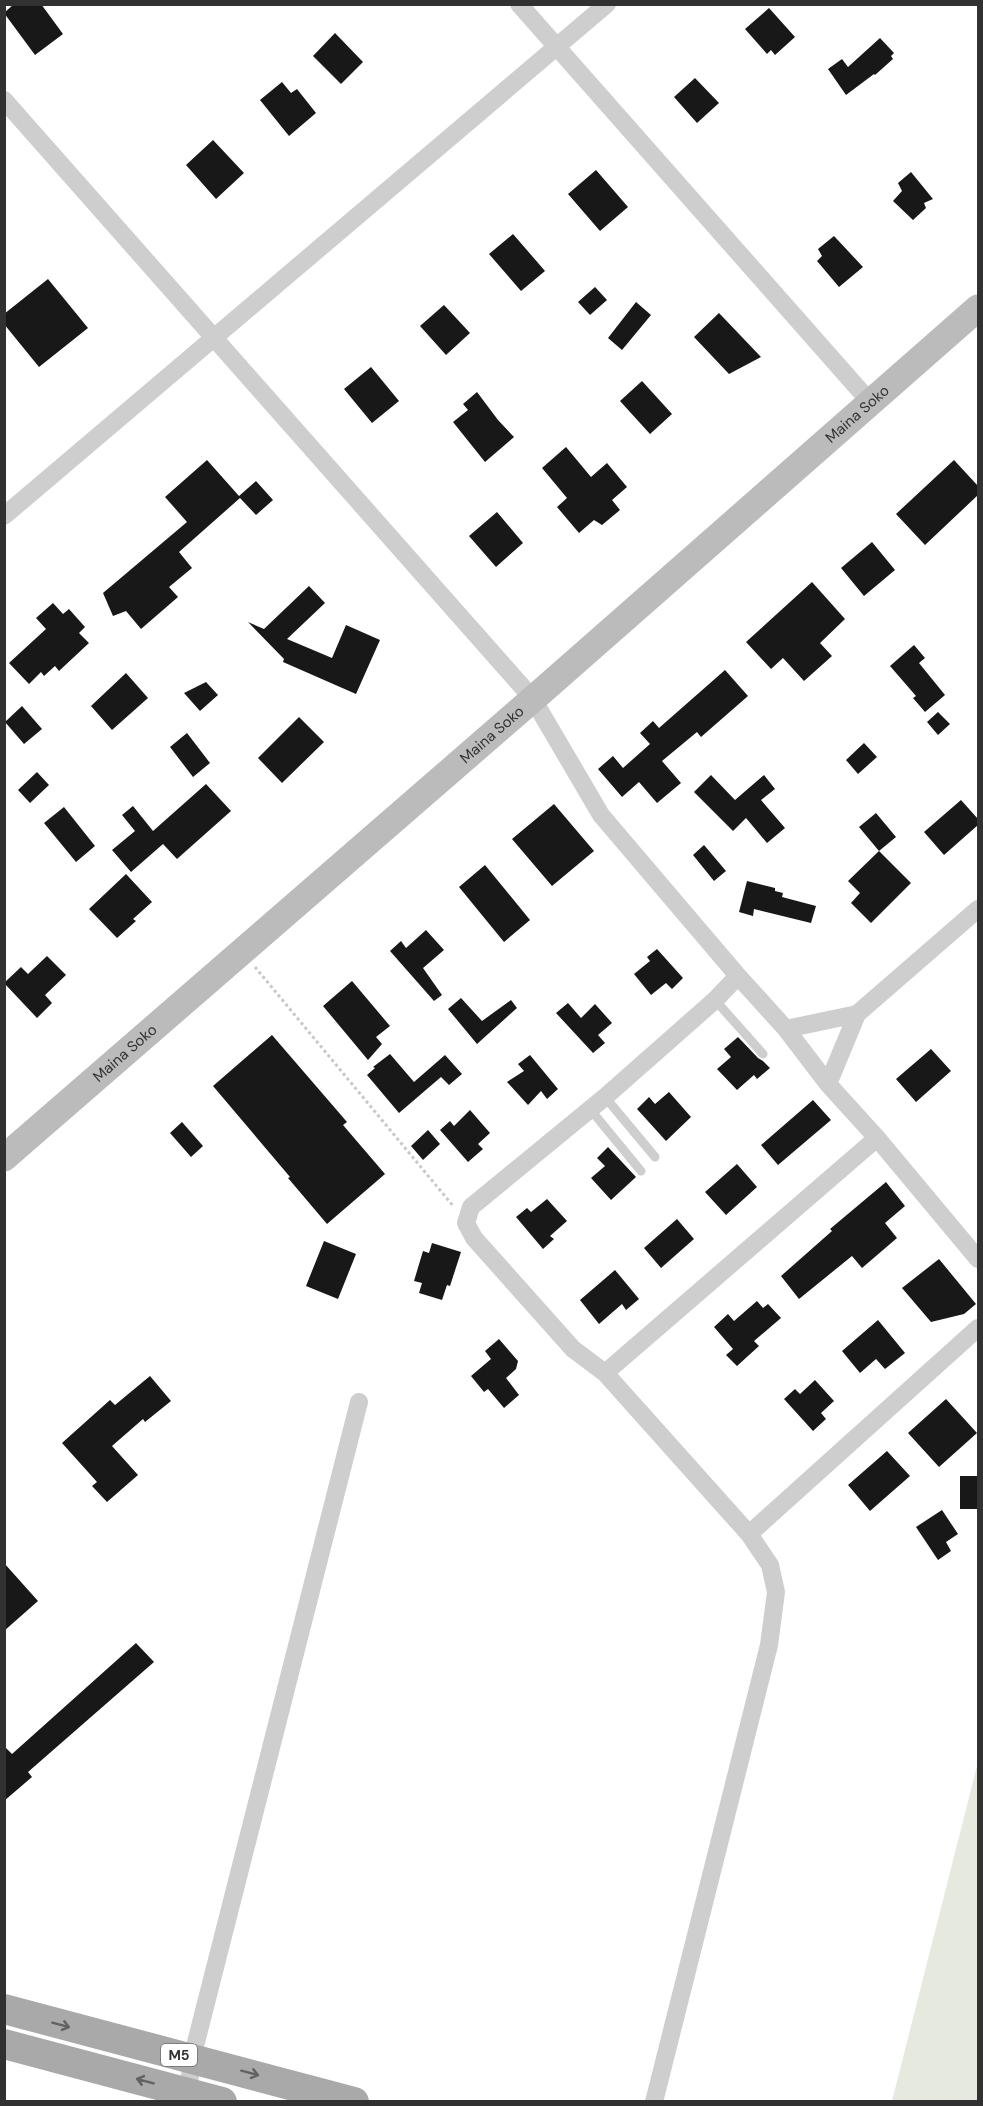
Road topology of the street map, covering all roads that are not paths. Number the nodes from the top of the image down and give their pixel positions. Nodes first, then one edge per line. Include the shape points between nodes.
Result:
1 (519, 4) edge
2 (606, 4) edge
3 (556, 48) junction
4 (4, 100) edge
5 (978, 308) edge
6 (214, 338) junction
7 (870, 403) junction
8 (4, 516) edge
9 (533, 699) junction
10 (978, 909) edge
11 (738, 976) junction
12 (715, 1000) junction
13 (857, 1014) junction
14 (786, 1029) junction
15 (763, 1054) dead end
16 (828, 1084) junction
17 (604, 1097) junction
18 (590, 1109) junction
19 (877, 1138) junction
20 (655, 1157) dead end
21 (4, 1158) edge
22 (641, 1172) dead end
23 (978, 1259) edge
24 (978, 1328) edge
25 (605, 1373) junction
26 (359, 1402) dead end
27 (749, 1534) junction
28 (4, 2009) edge
29 (4, 2044) edge
30 (192, 2058) junction
31 (188, 2093) junction
32 (222, 2102) edge
33 (354, 2102) edge
34 (654, 2102) edge

1 - 3 street
2 - 3 street
3 - 6 street
3 - 7 street
4 - 6 street
5 - 7 street, Maina Soko
6 - 8 street
6 - 9 street
7 - 9 street, Maina Soko
9 - 11 street via 601,815
9 - 21 street, Maina Soko
10 - 13 street
11 - 12 street
11 - 14 street
12 - 15 lane
12 - 17 street
13 - 14 street
13 - 16 street
14 - 16 street
16 - 19 street
17 - 18 street
17 - 20 lane
18 - 22 lane
18 - 25 street via 471,1207 466,1223 474,1238 546,1321 573,1349
19 - 23 street
19 - 25 street
24 - 27 street
25 - 27 street
26 - 30 street
27 - 34 street via 770,1565 776,1592 769,1645
28 -> 30 main road, M5
31 -> 29 main road, M5
30 - 31 street
30 -> 33 main road, M5
31 - 32 main road, M5

